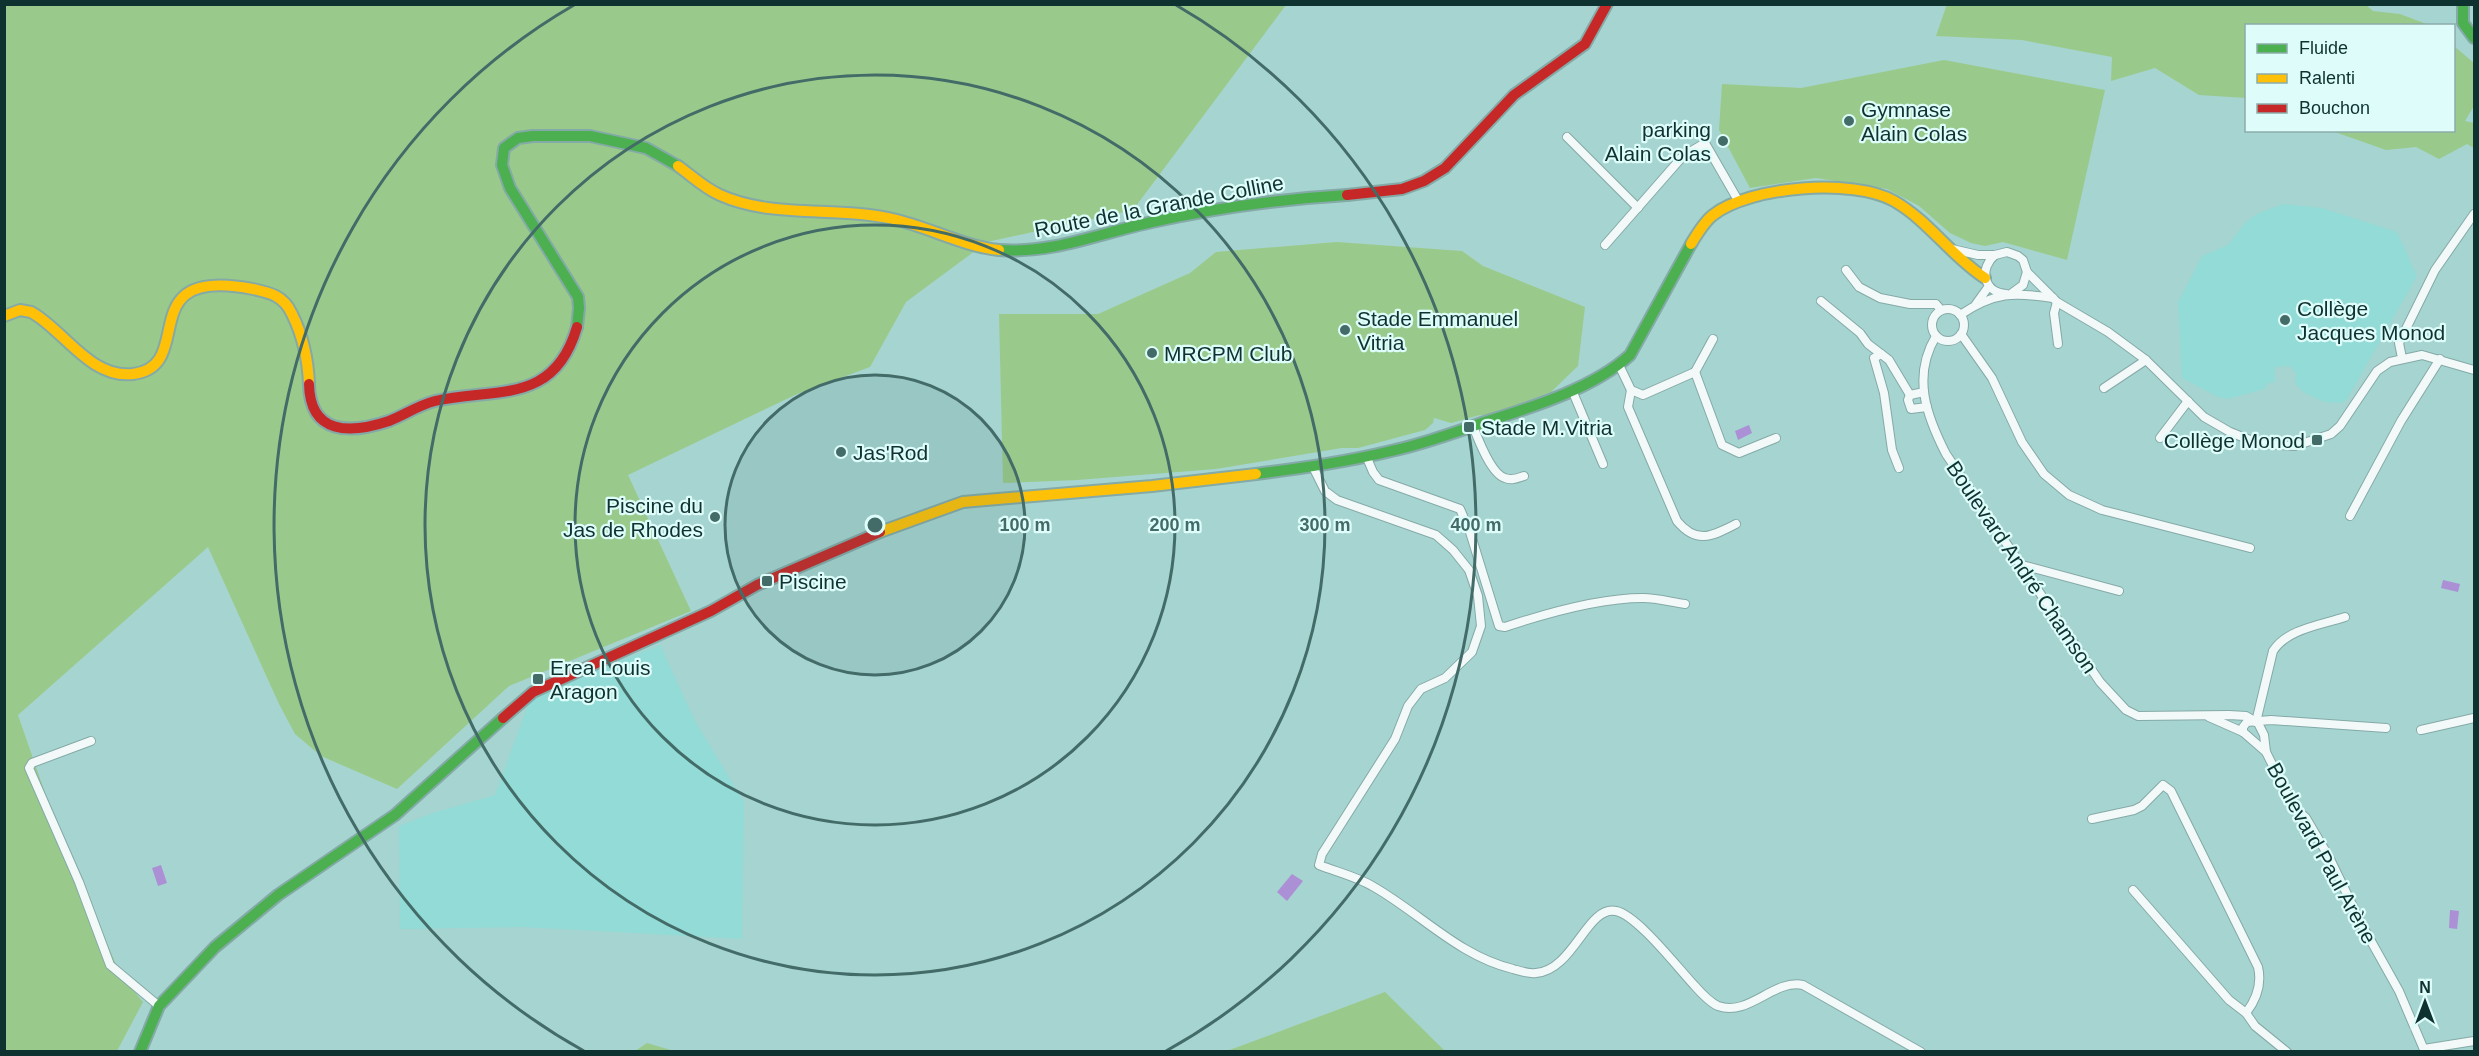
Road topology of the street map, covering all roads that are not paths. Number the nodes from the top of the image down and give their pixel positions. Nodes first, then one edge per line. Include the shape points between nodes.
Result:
1 (1607, 4) edge
2 (2459, 7) edge
3 (2475, 38) edge
4 (1567, 137) dead end
5 (1739, 202) junction
6 (1638, 208) junction
7 (2475, 214) edge
8 (1605, 245) dead end
9 (1949, 248) junction
10 (1995, 255) junction
11 (1846, 270) dead end
12 (2027, 272) junction
13 (1987, 282) junction
14 (2010, 293) junction
15 (2055, 300) junction
16 (1821, 301) dead end
17 (1975, 305) junction
18 (1941, 310) junction
19 (1960, 315) junction
20 (4, 316) edge
21 (1961, 334) junction
22 (1936, 336) junction
23 (1713, 339) dead end
24 (2058, 344) dead end
25 (1881, 354) junction
26 (2402, 358) junction
27 (2439, 359) junction
28 (2146, 360) junction
29 (1619, 365) junction
30 (2475, 370) edge
31 (1695, 372) junction
32 (2104, 388) dead end
33 (1572, 390) junction
34 (1631, 390) junction
35 (1924, 392) junction
36 (1910, 395) junction
37 (2188, 401) junction
38 (1927, 408) junction
39 (1473, 426) junction
40 (1776, 438) dead end
41 (2160, 438) dead end
42 (1367, 458) junction
43 (1603, 464) dead end
44 (1313, 467) junction
45 (1899, 468) dead end
46 (1524, 476) dead end
47 (2350, 516) dead end
48 (1736, 524) dead end
49 (2250, 548) dead end
50 (2022, 565) junction
51 (2119, 591) dead end
52 (1685, 604) dead end
53 (2345, 617) dead end
54 (2209, 717) junction
55 (2475, 718) edge
56 (2258, 725) junction
57 (2386, 728) dead end
58 (2421, 730) dead end
59 (2243, 732) junction
60 (2251, 738) junction
61 (91, 741) dead end
62 (2266, 752) junction
63 (2092, 819) dead end
64 (2133, 890) dead end
65 (159, 1006) junction
66 (2246, 1014) junction
67 (2475, 1041) edge
68 (2424, 1050) edge
69 (140, 1052) edge
70 (1921, 1052) edge
71 (2287, 1052) edge

1 - 20 street, Route de la Grande Colline via 1581,48 1508,102 1456,158 1426,181 1383,192 1223,209 1047,249 981,248 896,219 770,208 724,199 660,153 636,144 585,136 538,136 511,141 499,156 503,176 578,296 579,317 566,352 542,378 520,390 439,400 370,426 333,427 314,414 307,357 290,307 281,296 213,284 196,287 180,298 170,315 166,346 159,363 129,375 83,355 27,310
2 - 3 street via 2462,23
4 - 6 street
5 - 6 street via 1705,143 1683,156
5 - 9 street via 1820,186 1871,192 1894,201
5 - 29 street via 1712,216 1698,232 1643,335
6 - 8 street
7 - 26 street via 2435,270 2399,343
9 - 10 street
9 - 13 street
10 - 12 street via 2007,252 2018,256
10 - 13 street via 1986,265
11 - 18 street via 1859,287 1880,298 1936,304
12 - 14 street via 2023,285
12 - 15 street
13 - 14 street via 2001,293
13 - 17 street
14 - 15 street
14 - 17 street
15 - 24 street
15 - 28 street
16 - 25 street
17 - 19 street
18 - 19 street via 1952,309
18 - 22 street via 1932,322
19 - 21 street via 1964,324
21 - 22 street via 1949,341
21 - 49 street via 1992,378 2022,442 2044,474 2068,495 2102,510
22 - 35 street, Boulevard André Chamson via 1924,363
23 - 31 street
25 - 36 street via 1889,360
25 - 45 street via 1874,358
26 - 27 street
26 - 37 street via 2378,371 2331,434 2295,446 2273,446 2246,439 2204,417
27 - 30 street
27 - 47 street
28 - 32 street
28 - 37 street
29 - 33 street
29 - 34 street
31 - 34 street via 1643,395
31 - 40 street via 1722,445 1739,453
33 - 39 street
33 - 43 street
34 - 48 street via 1628,407 1684,530 1701,537
35 - 36 street
35 - 38 street, Boulevard André Chamson
36 - 38 street via 1911,410
37 - 41 street
38 - 50 street, Boulevard André Chamson via 1946,454
39 - 42 street
39 - 46 street via 1497,473 1512,480
42 - 44 street
42 - 52 street via 1379,480 1460,509 1499,626 1615,599 1646,598
44 - 65 street via 963,502 940,508 767,581 703,615 532,692 395,815 278,895 215,947
44 - 70 street via 1325,491 1337,500 1436,535 1453,550 1468,570 1478,596 1481,627 1472,652 1445,678 1421,689 1408,706 1395,739 1322,854 1319,865 1373,886 1478,958 1533,974 1548,972 1566,957 1596,915 1619,911 1634,920 1702,994 1720,1007 1740,1007 1786,985 1803,985
50 - 51 street
50 - 54 street, Boulevard André Chamson via 2100,682 2126,710 2139,716
53 - 56 street via 2279,642
54 - 56 street, Boulevard André Chamson via 2246,716
54 - 59 street, Boulevard André Chamson
55 - 58 street
56 - 57 street, Boulevard André Chamson via 2271,720
56 - 59 street via 2250,721
56 - 60 street via 2258,735
56 - 62 street, Boulevard Paul Arène
59 - 60 street
60 - 62 street, Boulevard Paul Arène
61 - 65 street via 32,763 29,768 110,965
62 - 68 street, Boulevard Paul Arène via 2294,807 2306,818 2329,857
63 - 66 street via 2134,810 2163,785 2171,791 2258,967 2259,984
64 - 66 street via 2229,1000
65 - 69 street
66 - 71 street
67 - 68 street

